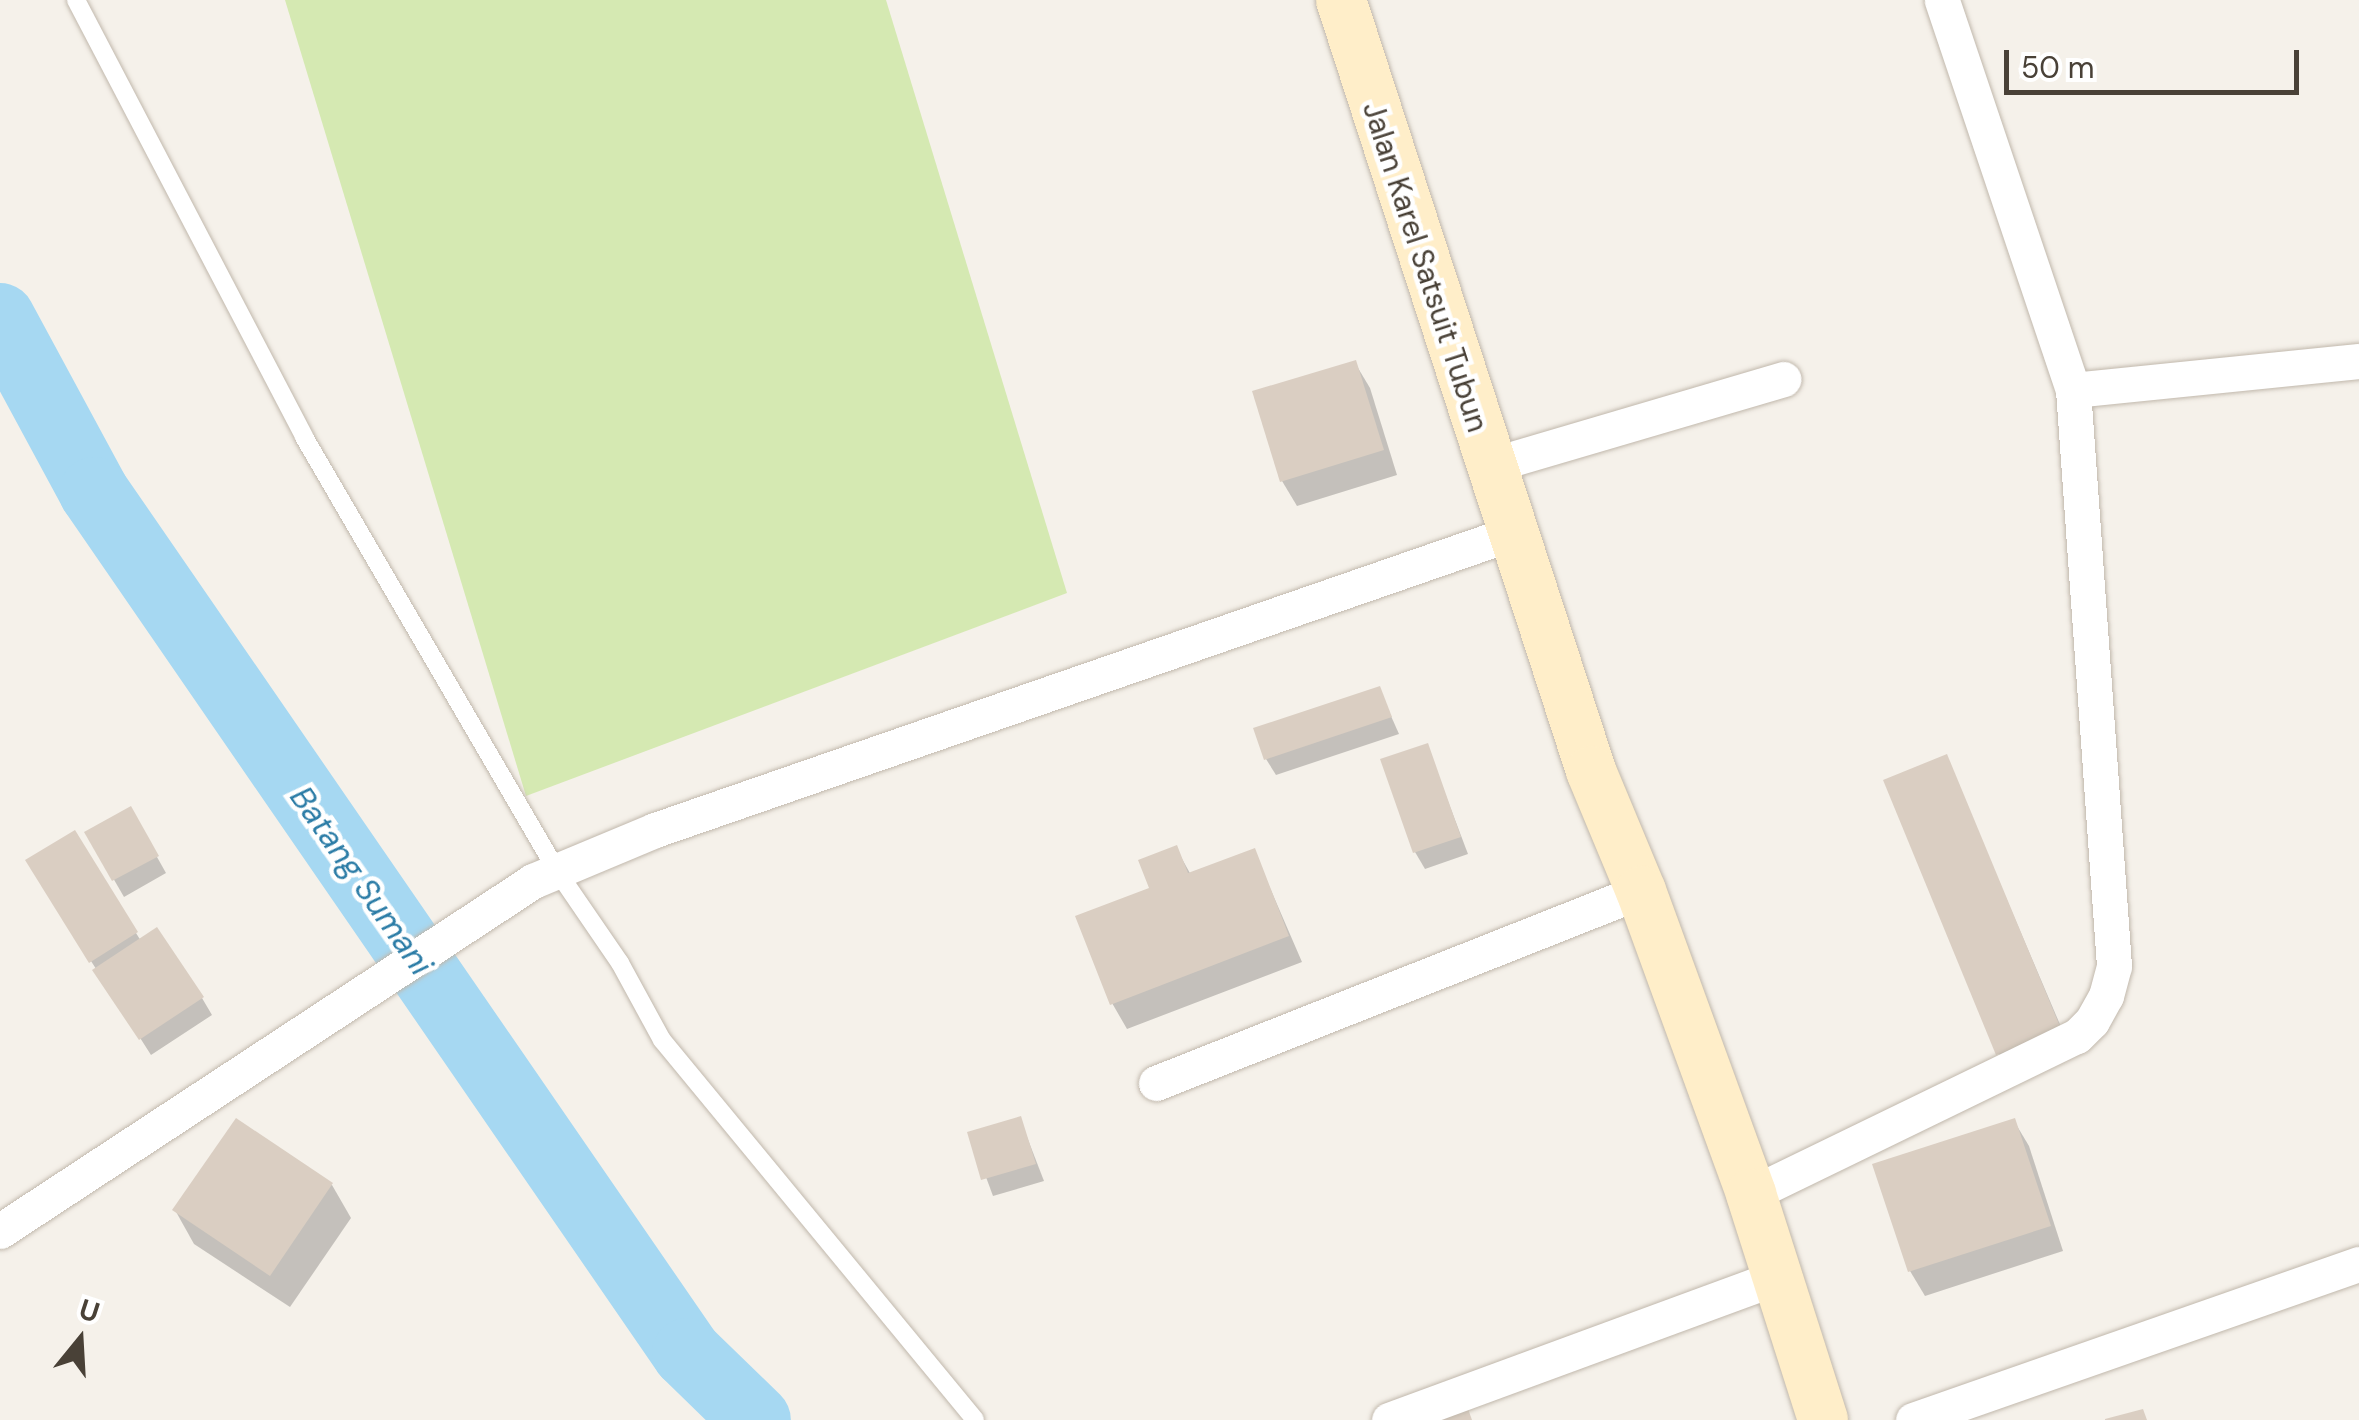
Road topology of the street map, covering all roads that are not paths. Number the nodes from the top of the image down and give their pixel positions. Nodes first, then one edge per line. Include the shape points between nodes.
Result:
1 (76, 0) edge
2 (1340, 0) edge
3 (1942, 0) edge
4 (2359, 361) edge
5 (1783, 379) dead end
6 (2074, 390) junction
7 (1488, 466) junction
8 (1512, 533) junction
9 (545, 876) junction
10 (1641, 891) junction
11 (1156, 1082) dead end
12 (1751, 1194) junction
13 (0, 1232) edge
14 (2359, 1264) edge
15 (1777, 1278) junction
16 (976, 1420) edge
17 (1389, 1420) edge
18 (1822, 1420) edge
19 (1913, 1420) edge

1 - 9 lane via 304,438
2 - 7 street, Jalan Karel Satsuit Tubun
3 - 6 street
4 - 6 street
5 - 7 street
6 - 12 street via 2116,944 2106,996 2077,1036
7 - 8 street, Jalan Karel Satsuit Tubun
8 - 9 street via 655,830
8 - 10 street, Jalan Karel Satsuit Tubun via 1590,771
9 - 13 street
9 - 16 lane via 620,964 662,1040
10 - 11 street
10 - 12 street, Jalan Karel Satsuit Tubun
12 - 15 street, Jalan Karel Satsuit Tubun
14 - 19 street
15 - 17 street
15 - 18 street, Jalan Karel Satsuit Tubun

